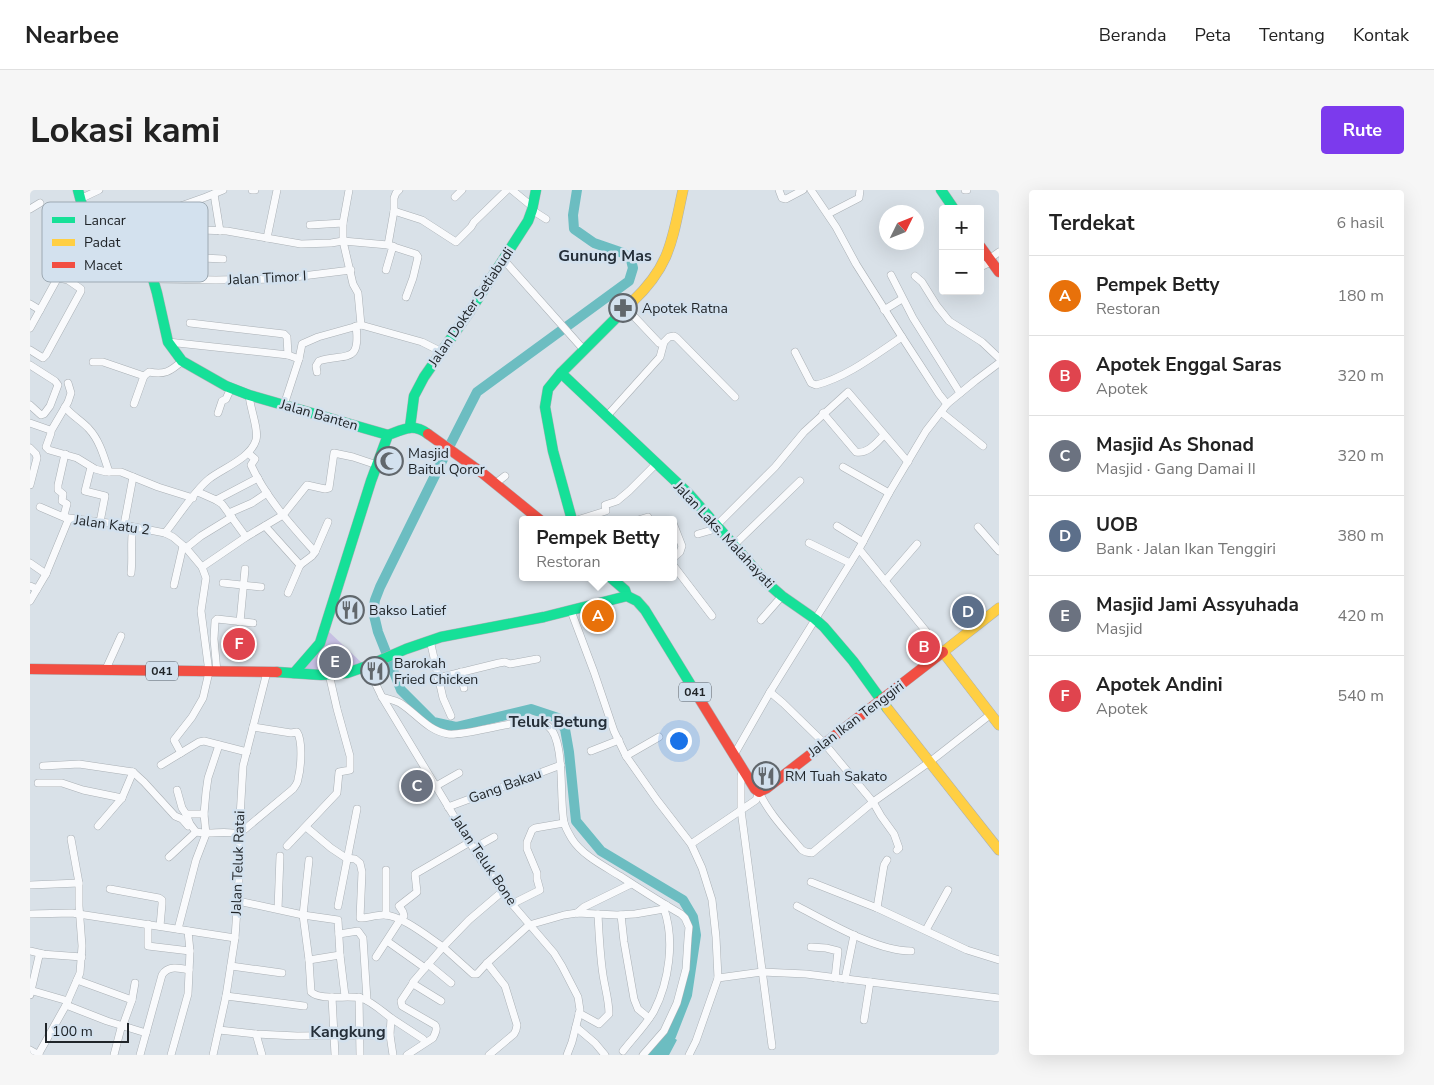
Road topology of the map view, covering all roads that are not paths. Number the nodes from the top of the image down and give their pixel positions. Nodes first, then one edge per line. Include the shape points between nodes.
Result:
1 (98, 190) edge
2 (224, 190) edge
3 (277, 190) edge
4 (349, 190) edge
5 (399, 190) edge
6 (462, 190) edge
7 (507, 190) edge
8 (512, 190) edge
9 (536, 190) edge
10 (683, 190) edge
11 (779, 190) edge
12 (803, 190) edge
13 (811, 190) edge
14 (860, 190) edge
15 (946, 192) edge
16 (79, 194) edge
17 (214, 194) junction
18 (455, 197) dead end
19 (192, 202) edge
20 (40, 203) dead end
21 (952, 205) edge
22 (533, 208) junction
23 (30, 209) edge
24 (394, 211) junction
25 (828, 214) junction
26 (546, 219) dead end
27 (343, 223) junction
28 (310, 225) dead end
29 (208, 230) edge
30 (220, 231) junction
31 (266, 238) junction
32 (344, 241) junction
33 (390, 245) junction
34 (983, 250) edge
35 (999, 252) edge
36 (208, 258) edge
37 (503, 258) junction
38 (223, 259) dead end
39 (990, 260) junction
40 (984, 264) edge
41 (351, 270) junction
42 (386, 270) dead end
43 (999, 272) edge
44 (891, 275) dead end
45 (915, 276) dead end
46 (208, 280) edge
47 (56, 282) edge
48 (71, 282) edge
49 (154, 282) edge
50 (406, 297) dead end
51 (902, 299) junction
52 (30, 304) edge
53 (627, 309) junction
54 (40, 310) junction
55 (884, 310) junction
56 (190, 323) dead end
57 (358, 325) junction
58 (30, 328) edge
59 (902, 337) junction
60 (168, 342) junction
61 (659, 343) dead end
62 (30, 350) edge
63 (584, 350) junction
64 (442, 352) junction
65 (795, 352) dead end
66 (288, 355) junction
67 (999, 358) edge
68 (299, 359) junction
69 (182, 361) junction
70 (93, 362) dead end
71 (999, 363) edge
72 (30, 365) edge
73 (317, 372) dead end
74 (562, 373) junction
75 (144, 376) junction
76 (68, 383) dead end
77 (231, 388) junction
78 (960, 393) junction
79 (249, 395) junction
80 (735, 397) dead end
81 (134, 404) dead end
82 (947, 404) junction
83 (30, 405) edge
84 (284, 405) junction
85 (65, 407) junction
86 (941, 412) junction
87 (218, 413) dead end
88 (823, 413) junction
89 (607, 416) junction
90 (30, 423) edge
91 (410, 427) junction
92 (51, 431) junction
93 (388, 435) junction
94 (884, 435) junction
95 (983, 446) dead end
96 (30, 448) edge
97 (248, 453) junction
98 (65, 454) junction
99 (908, 462) junction
100 (657, 463) junction
101 (377, 465) junction
102 (91, 467) junction
103 (843, 467) dead end
104 (109, 472) junction
105 (505, 476) dead end
106 (133, 477) junction
107 (258, 478) junction
108 (800, 481) dead end
109 (496, 483) junction
110 (30, 485) edge
111 (198, 492) junction
112 (267, 493) junction
113 (888, 493) junction
114 (193, 498) junction
115 (216, 500) junction
116 (40, 507) dead end
117 (231, 515) junction
118 (283, 515) junction
119 (535, 516) edge
120 (571, 516) edge
121 (590, 516) edge
122 (68, 519) junction
123 (100, 522) junction
124 (328, 522) dead end
125 (124, 525) junction
126 (133, 526) junction
127 (264, 526) junction
128 (837, 526) dead end
129 (718, 527) junction
130 (978, 527) dead end
131 (165, 533) junction
132 (677, 533) edge
133 (698, 534) dead end
134 (246, 537) junction
135 (863, 542) junction
136 (809, 543) dead end
137 (917, 544) dead end
138 (734, 545) junction
139 (185, 547) junction
140 (859, 549) junction
141 (999, 551) edge
142 (315, 552) junction
143 (677, 555) edge
144 (30, 563) edge
145 (850, 563) junction
146 (300, 565) junction
147 (202, 567) junction
148 (245, 569) dead end
149 (677, 571) edge
150 (131, 573) dead end
151 (46, 574) junction
152 (615, 581) edge
153 (885, 581) junction
154 (223, 583) dead end
155 (174, 585) dead end
156 (244, 585) junction
157 (34, 588) edge
158 (260, 588) dead end
159 (288, 593) dead end
160 (627, 596) junction
161 (782, 596) junction
162 (30, 601) edge
163 (999, 608) edge
164 (571, 611) junction
165 (712, 616) dead end
166 (815, 619) junction
167 (761, 620) dead end
168 (240, 622) junction
169 (253, 623) dead end
170 (122, 636) dead end
171 (430, 640) junction
172 (944, 652) junction
173 (537, 659) dead end
174 (369, 665) junction
175 (30, 669) edge
176 (106, 669) junction
177 (213, 672) junction
178 (267, 672) junction
179 (461, 672) junction
180 (294, 673) junction
181 (329, 674) junction
182 (438, 678) junction
183 (464, 688) dead end
184 (770, 692) junction
185 (382, 697) junction
186 (882, 700) junction
187 (991, 714) junction
188 (451, 716) dead end
189 (999, 725) edge
190 (253, 727) junction
191 (659, 737) dead end
192 (619, 740) junction
193 (824, 743) junction
194 (219, 745) junction
195 (591, 751) dead end
196 (247, 752) junction
197 (182, 753) junction
198 (734, 755) junction
199 (626, 756) junction
200 (931, 761) junction
201 (160, 765) dead end
202 (561, 765) junction
203 (43, 766) dead end
204 (743, 769) junction
205 (133, 772) junction
206 (459, 773) dead end
207 (430, 776) junction
208 (38, 783) dead end
209 (411, 784) dead end
210 (436, 786) junction
211 (176, 790) dead end
212 (759, 792) junction
213 (122, 798) junction
214 (873, 802) junction
215 (448, 807) junction
216 (357, 809) dead end
217 (741, 810) junction
218 (186, 814) junction
219 (204, 814) junction
220 (564, 822) junction
221 (98, 826) dead end
222 (306, 827) junction
223 (195, 833) junction
224 (206, 834) junction
225 (239, 834) junction
226 (494, 837) dead end
227 (71, 839) dead end
228 (691, 844) junction
229 (472, 845) junction
230 (287, 846) dead end
231 (897, 850) dead end
232 (999, 850) edge
233 (169, 856) dead end
234 (280, 856) dead end
235 (346, 858) junction
236 (309, 860) dead end
237 (887, 860) dead end
238 (386, 870) dead end
239 (811, 882) dead end
240 (79, 883) junction
241 (631, 884) junction
242 (30, 885) edge
243 (110, 889) dead end
244 (948, 890) dead end
245 (503, 891) junction
246 (238, 901) junction
247 (512, 904) junction
248 (338, 906) dead end
249 (797, 906) dead end
250 (665, 907) junction
251 (877, 908) junction
252 (278, 909) junction
253 (577, 913) junction
254 (30, 914) edge
255 (80, 914) junction
256 (598, 914) junction
257 (303, 915) junction
258 (386, 915) junction
259 (621, 915) junction
260 (400, 920) junction
261 (148, 924) junction
262 (529, 925) junction
263 (160, 926) junction
264 (178, 929) junction
265 (926, 930) junction
266 (188, 931) junction
267 (339, 934) junction
268 (854, 935) junction
269 (235, 938) junction
270 (387, 941) junction
271 (443, 947) junction
272 (811, 947) dead end
273 (30, 951) edge
274 (190, 951) junction
275 (911, 952) dead end
276 (43, 954) junction
277 (340, 955) junction
278 (82, 957) junction
279 (376, 957) dead end
280 (309, 960) junction
281 (999, 960) edge
282 (487, 963) junction
283 (231, 966) junction
284 (426, 966) junction
285 (189, 970) junction
286 (762, 972) junction
287 (282, 973) dead end
288 (718, 978) junction
289 (835, 978) junction
290 (845, 979) junction
291 (78, 980) junction
292 (870, 982) junction
293 (135, 983) dead end
294 (413, 983) junction
295 (451, 983) dead end
296 (30, 992) edge
297 (226, 996) junction
298 (345, 996) junction
299 (332, 997) junction
300 (999, 998) edge
301 (363, 999) junction
302 (132, 1000) junction
303 (441, 1001) dead end
304 (67, 1003) junction
305 (304, 1006) dead end
306 (579, 1012) junction
307 (391, 1018) junction
308 (649, 1018) junction
309 (864, 1020) dead end
310 (123, 1025) junction
311 (576, 1027) junction
312 (219, 1030) junction
313 (146, 1033) junction
314 (256, 1034) junction
315 (359, 1035) junction
316 (390, 1035) junction
317 (334, 1036) junction
318 (423, 1039) dead end
319 (772, 1046) dead end
320 (30, 1050) edge
321 (623, 1051) dead end
322 (38, 1055) edge
323 (114, 1055) edge
324 (140, 1055) edge
325 (171, 1055) edge
326 (213, 1055) edge
327 (262, 1055) edge
328 (334, 1055) edge
329 (360, 1055) edge
330 (393, 1055) edge
331 (407, 1055) edge
332 (490, 1055) edge
333 (567, 1055) edge
334 (605, 1055) edge
335 (643, 1055) edge
336 (689, 1055) edge

1 - 16 street
2 - 17 street
3 - 31 street
4 - 27 street
5 - 24 street via 394,198
6 - 18 street
7 - 24 street via 456,242 422,220
8 - 22 street
9 - 22 main road, Jalan Dokter Setiabudi
10 - 53 main road via 666,257 650,284
11 - 12 street via 782,198 786,199
13 - 25 street
14 - 25 street via 859,198
15 - 21 main road
17 - 19 street
17 - 30 street
20 - 23 street
22 - 26 street
22 - 37 main road, Jalan Dokter Setiabudi
24 - 33 street
25 - 55 street
27 - 28 street
27 - 32 street
29 - 30 street
30 - 31 street
31 - 32 street via 301,244
32 - 33 street
32 - 41 street
33 - 42 street
33 - 50 street via 418,257
34 - 39 main road
35 - 39 street
36 - 38 street
37 - 63 street
37 - 64 main road, Jalan Dokter Setiabudi
39 - 40 street
39 - 43 main road
41 - 46 street, Jalan Timor I via 278,279
41 - 57 street via 358,292
44 - 51 street
45 - 67 street via 949,321 982,342
47 - 54 street
48 - 62 street via 81,291 46,355 42,358
49 - 60 main road, Jalan Banten
51 - 55 street
51 - 78 street
52 - 54 street
53 - 61 street
53 - 63 main road
54 - 58 street
55 - 59 street
56 - 66 street via 284,334
57 - 64 street via 422,342
57 - 68 street via 303,342
57 - 73 street via 355,351 319,361
59 - 65 street via 836,378 816,385 811,383
59 - 82 street
60 - 66 street
60 - 69 main road, Jalan Banten
63 - 74 main road
64 - 91 main road, Jalan Dokter Setiabudi via 416,390
66 - 68 street
68 - 84 street
69 - 75 street via 166,372 149,372
69 - 77 main road, Jalan Banten
70 - 75 street via 103,362
71 - 78 street
72 - 83 street via 58,385 44,414
74 - 89 main road, Jalan Laks. Malahayati
74 - 120 main road via 548,389 545,407
75 - 81 street
76 - 85 street via 71,393
77 - 79 main road, Jalan Banten
77 - 87 street
78 - 82 street
79 - 84 main road, Jalan Banten
79 - 97 street via 256,437
80 - 89 street via 677,338 669,336 660,357
82 - 86 street
84 - 93 main road, Jalan Banten
85 - 92 street
85 - 104 street via 90,429
86 - 95 street
86 - 99 street
88 - 94 street via 858,453 868,450
88 - 94 street via 848,392
88 - 129 street
89 - 100 main road, Jalan Laks. Malahayati
90 - 92 street
91 - 93 main road
91 - 109 main road via 422,430
92 - 98 street via 47,448
93 - 101 main road
94 - 99 street
96 - 110 street via 37,458
97 - 107 street via 255,459 251,465
97 - 111 street via 208,480
98 - 102 street
98 - 122 street via 58,490 63,494 62,501 67,504 64,515
99 - 113 street
100 - 121 street via 617,501 605,504 606,511
100 - 129 main road, Jalan Laks. Malahayati
101 - 118 street via 334,453 330,488 307,485
101 - 180 main road via 320,643
102 - 104 street
102 - 123 street via 85,491 105,496
103 - 113 street
104 - 106 street via 118,471
105 - 109 street
106 - 114 street
106 - 125 street
107 - 112 street
107 - 115 street
108 - 138 street
109 - 119 main road
111 - 114 street
111 - 115 street
112 - 117 street
112 - 118 street
113 - 135 street
114 - 131 street
115 - 117 street
116 - 122 street
117 - 134 street
117 - 139 street
118 - 127 street
118 - 142 street
122 - 123 street, Jalan Katu 2
122 - 151 street, Jalan Katu 2
123 - 125 street, Jalan Katu 2
124 - 142 street
125 - 126 street, Jalan Katu 2
126 - 131 street, Jalan Katu 2
126 - 150 street
127 - 134 street
127 - 146 street
128 - 135 street
129 - 133 street
129 - 138 main road, Jalan Laks. Malahayati
130 - 141 street
131 - 139 street, Jalan Katu 2
132 - 143 street via 682,546
134 - 147 street
135 - 140 street
136 - 145 street
137 - 153 street
138 - 161 main road, Jalan Laks. Malahayati
139 - 147 street, Jalan Katu 2
139 - 155 street
140 - 145 street
140 - 153 street
142 - 146 street
144 - 151 street
145 - 166 street
146 - 159 street
147 - 177 street via 206,578 202,622
148 - 156 street
149 - 165 street
151 - 157 street, Jalan Katu 2
152 - 160 main road
153 - 172 street
154 - 156 street
156 - 158 street
156 - 168 street
157 - 162 street, Jalan Katu 2
160 - 164 main road, 041
160 - 198 main road, 041 via 645,610
161 - 166 main road, Jalan Laks. Malahayati
161 - 167 street
163 - 172 main road, Jalan Ikan Tenggiri
164 - 171 main road, 041
164 - 192 street
166 - 184 street
166 - 186 main road, Jalan Laks. Malahayati via 836,640
168 - 169 street
168 - 177 street via 215,621
170 - 176 street
171 - 174 main road, 041
171 - 182 street
172 - 186 main road, Jalan Ikan Tenggiri
172 - 187 main road
173 - 179 street via 510,664 502,662
174 - 181 main road, 041 via 342,674
174 - 185 street, Jalan Teluk Bone
175 - 176 main road, 041
176 - 177 main road, 041
177 - 178 main road, 041
177 - 197 street via 203,698 174,740
178 - 180 main road, 041
178 - 190 street, Jalan Teluk Ratai
179 - 182 street
179 - 183 street
180 - 181 main road, 041
181 - 222 street via 350,756 350,770 340,772 337,793
182 - 188 street
184 - 193 street
184 - 198 street
185 - 202 street via 401,704 434,730 448,734 519,723 548,725 559,749
185 - 207 street, Jalan Teluk Bone
186 - 193 main road, Jalan Ikan Tenggiri
186 - 200 main road, Jalan Laks. Malahayati
187 - 189 main road
187 - 200 street
190 - 196 street, Jalan Teluk Ratai
190 - 225 street via 297,732 300,736 298,781 293,789
191 - 199 street
192 - 195 street
192 - 199 street
193 - 212 main road, Jalan Ikan Tenggiri
193 - 214 street
194 - 196 street
194 - 197 street via 202,741
194 - 219 street via 208,778
196 - 225 street, Jalan Teluk Ratai via 243,766
197 - 201 street
198 - 204 main road, 041
199 - 228 street
200 - 214 street
200 - 232 main road, Jalan Laks. Malahayati
202 - 215 street, Gang Bakau
202 - 220 street
203 - 205 street via 79,764
204 - 212 main road, 041
204 - 217 street
205 - 213 street
205 - 223 street
206 - 210 street
207 - 209 street
207 - 210 street, Jalan Teluk Bone
208 - 213 street via 62,783
210 - 215 street, Jalan Teluk Bone
211 - 218 street
212 - 214 street via 780,824 802,850 809,853
212 - 217 street via 756,800
213 - 221 street
214 - 231 street via 894,834
215 - 229 street, Jalan Teluk Bone
216 - 235 street
217 - 228 street
217 - 286 street
218 - 219 street
218 - 223 street
219 - 224 street
220 - 241 street via 572,840 590,857
220 - 247 street via 532,830 526,847 540,890
222 - 230 street
222 - 235 street
223 - 224 street
223 - 233 street
224 - 225 street
224 - 264 street
225 - 246 street, Jalan Teluk Ratai
226 - 229 street
227 - 240 street
228 - 288 street via 712,900
229 - 245 street, Jalan Teluk Bone
229 - 260 street via 415,874 417,892 399,906 404,916
234 - 252 street
235 - 248 street
235 - 258 street via 358,861 362,872 359,917
236 - 257 street
237 - 251 street
238 - 258 street
239 - 251 street
240 - 242 street
240 - 255 street
241 - 250 street
241 - 253 street
243 - 263 street via 162,900
244 - 265 street
245 - 247 street, Jalan Teluk Bone
245 - 271 street
246 - 252 street
246 - 269 street, Jalan Teluk Ratai
247 - 262 street, Jalan Teluk Bone
249 - 268 street
250 - 259 street
250 - 308 street via 670,941 669,963
250 - 335 street via 686,918 686,969 677,1003 664,1031
251 - 265 street
252 - 257 street
253 - 256 street
253 - 262 street
254 - 255 street
255 - 261 street
255 - 278 street
256 - 259 street
256 - 306 street via 609,1014 599,1024
257 - 267 street via 338,920
257 - 280 street
258 - 260 street
259 - 308 street via 634,999 638,1009
260 - 270 street
260 - 271 street
261 - 263 street
261 - 274 street via 148,946
262 - 282 street
262 - 306 street, Jalan Teluk Bone via 562,966 578,997
263 - 264 street
264 - 266 street
265 - 281 street via 967,950
266 - 269 street
266 - 274 street
267 - 277 street
267 - 301 street via 358,931 362,934
268 - 275 street
268 - 290 street
269 - 283 street, Jalan Teluk Ratai
270 - 279 street
270 - 284 street
271 - 282 street via 474,974
271 - 284 street
272 - 289 street via 838,951
273 - 276 street
274 - 285 street
276 - 278 street
276 - 296 street via 39,956
277 - 280 street
277 - 298 street
278 - 291 street
280 - 299 street via 312,994
282 - 332 street via 504,986 517,1025 514,1034
283 - 287 street
283 - 297 street, Jalan Teluk Ratai
284 - 294 street
284 - 295 street
285 - 313 street via 171,968 162,975
285 - 325 street via 188,994
286 - 288 street
286 - 289 street
286 - 319 street
288 - 336 street
289 - 290 street
290 - 292 street
291 - 302 street
291 - 304 street
292 - 300 street
292 - 309 street
293 - 302 street
294 - 303 street
294 - 331 street via 400,1003 436,1028 433,1038
296 - 304 street
297 - 305 street
297 - 312 street, Jalan Teluk Ratai
298 - 299 street
298 - 301 street
299 - 317 street
301 - 307 street
301 - 315 street
302 - 310 street
304 - 310 street
304 - 322 street
306 - 311 street, Jalan Teluk Bone
307 - 316 street
307 - 318 street
308 - 321 street
310 - 313 street
310 - 323 street
311 - 333 street, Jalan Teluk Bone
311 - 334 street
312 - 314 street
312 - 326 street, Jalan Teluk Ratai
313 - 324 street
314 - 317 street
314 - 327 street
315 - 316 street
315 - 317 street
315 - 329 street
316 - 330 street
317 - 328 street
320 - 322 street

